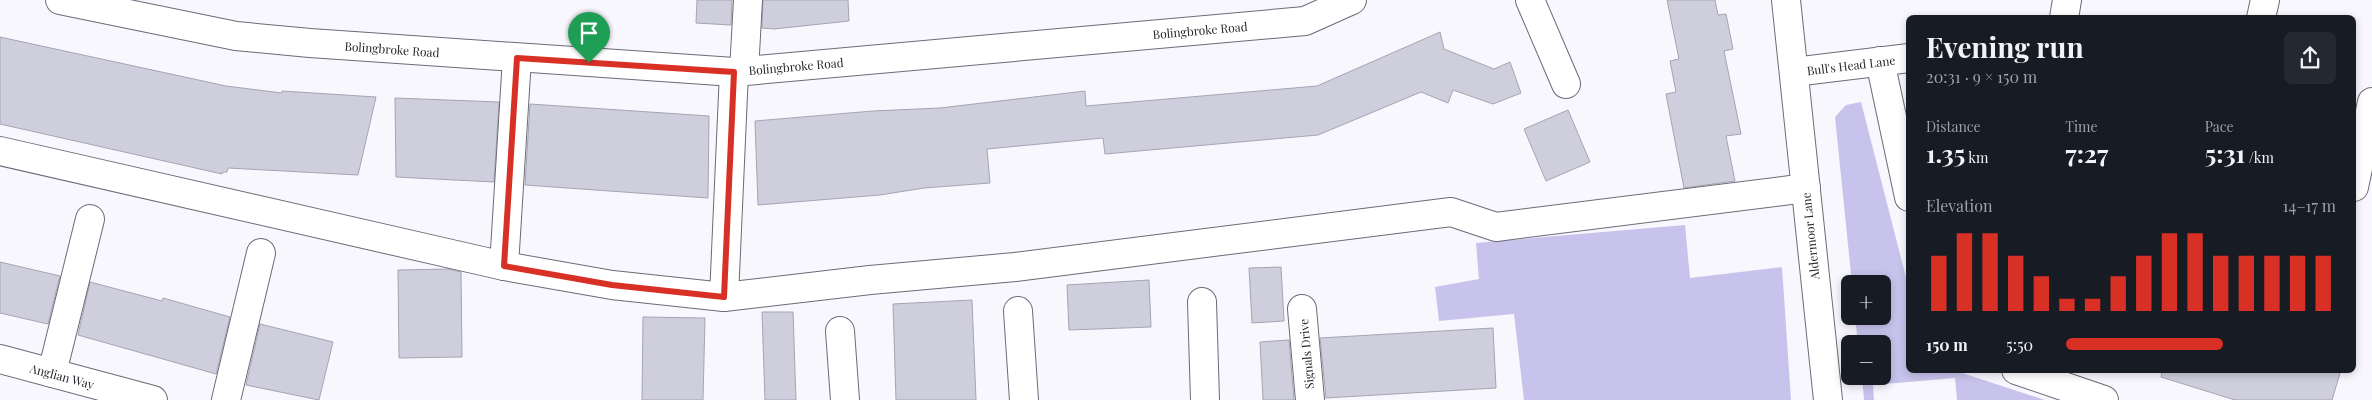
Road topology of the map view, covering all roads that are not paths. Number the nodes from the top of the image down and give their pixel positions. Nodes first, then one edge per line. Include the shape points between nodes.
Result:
1 (748, 0) edge
2 (1352, 0) edge
3 (1530, 0) edge
4 (1786, 0) edge
5 (2067, 0) edge
6 (2265, 0) edge
7 (69, 1) edge
8 (2064, 15) edge
9 (2262, 15) edge
10 (517, 58) junction
11 (1906, 58) edge
12 (1880, 61) junction
13 (739, 72) junction
14 (1794, 72) junction
15 (1566, 84) dead end
16 (2367, 107) edge
17 (0, 151) edge
18 (2356, 175) edge
19 (1906, 183) edge
20 (1806, 188) junction
21 (90, 219) dead end
22 (261, 253) dead end
23 (504, 266) junction
24 (724, 297) junction
25 (1202, 302) dead end
26 (1302, 309) dead end
27 (1018, 311) dead end
28 (840, 331) dead end
29 (0, 359) edge
30 (52, 373) junction
31 (2025, 373) edge
32 (153, 400) edge
33 (226, 400) edge
34 (845, 400) edge
35 (1024, 400) edge
36 (1206, 400) edge
37 (1310, 400) edge
38 (1828, 400) edge
39 (2104, 400) edge

1 - 13 street
2 - 13 street, Bolingbroke Road via 1304,20
3 - 15 street
4 - 14 street, Aldermoor Lane
5 - 8 street
6 - 9 street
7 - 10 street, Bolingbroke Road via 236,36
10 - 13 street, Bolingbroke Road
10 - 23 street
11 - 12 street, Bull's Head Lane
12 - 14 street, Bull's Head Lane
12 - 19 street
13 - 24 street
14 - 20 street, Aldermoor Lane
16 - 18 street
17 - 23 street
20 - 24 street via 1496,227 1450,212 1015,268
20 - 38 street, Aldermoor Lane
21 - 30 street
22 - 33 street
23 - 24 street via 612,285
25 - 36 street
26 - 37 street, Signals Drive
27 - 35 street
28 - 34 street
29 - 30 street, Anglian Way
30 - 32 street, Anglian Way
31 - 39 street

